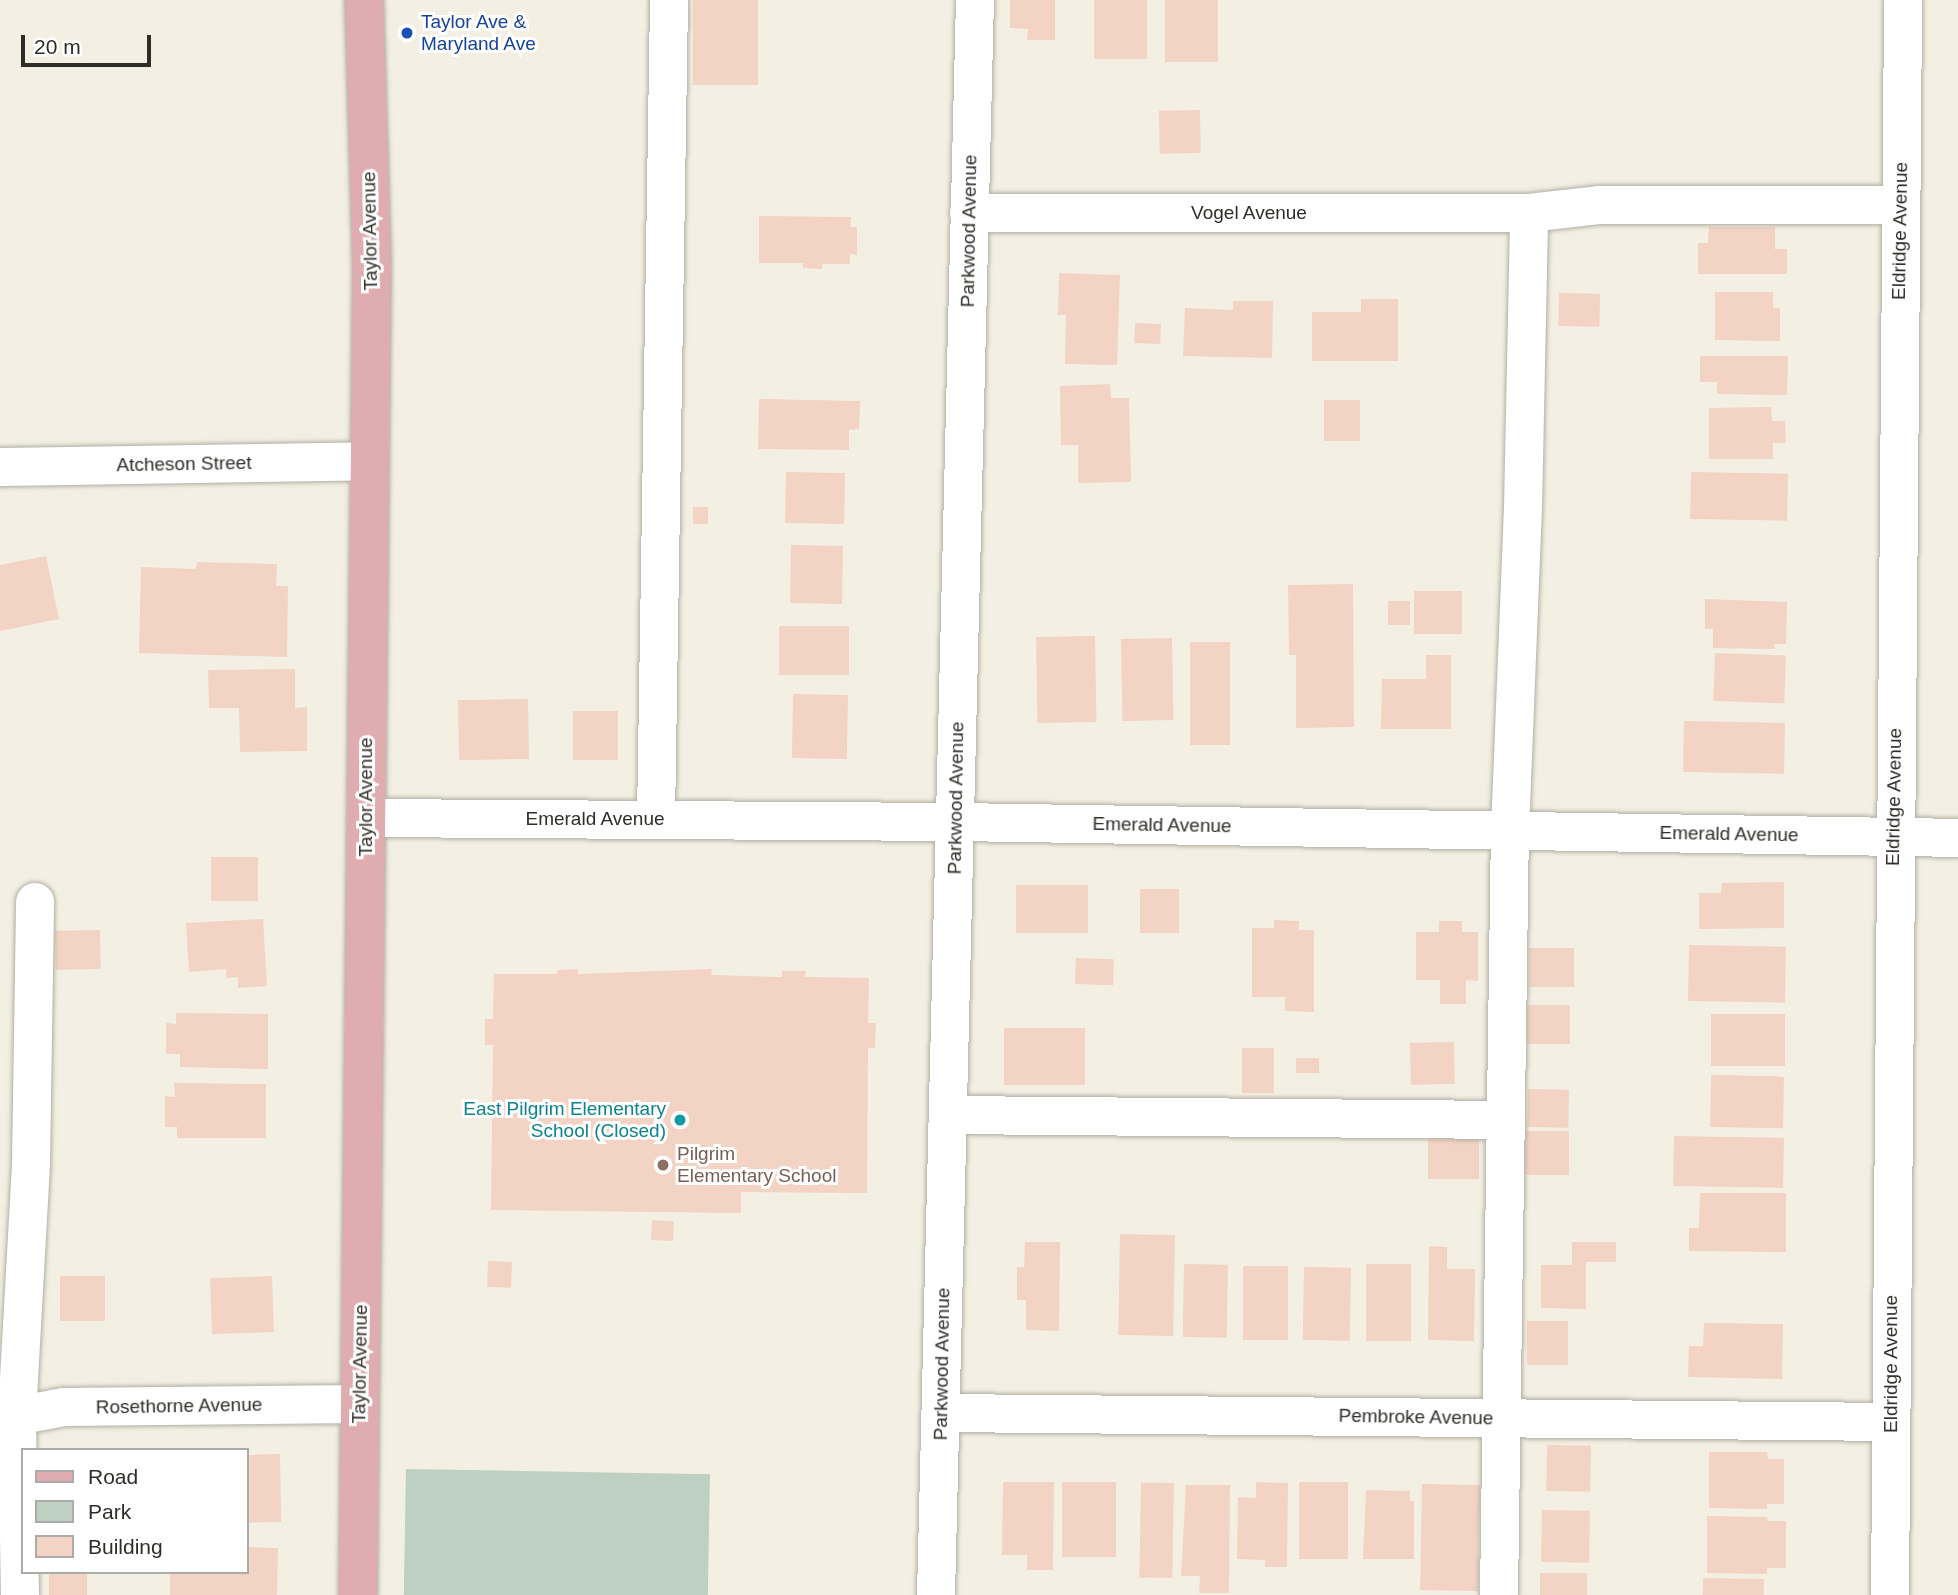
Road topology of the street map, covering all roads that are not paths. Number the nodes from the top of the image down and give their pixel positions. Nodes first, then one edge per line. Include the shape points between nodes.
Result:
1 (364, 0) edge
2 (669, 0) edge
3 (975, 0) edge
4 (1903, 0) edge
5 (1900, 205) junction
6 (969, 213) junction
7 (1529, 213) junction
8 (368, 461) junction
9 (0, 467) edge
10 (366, 818) junction
11 (656, 820) junction
12 (956, 822) junction
13 (1510, 831) junction
14 (1894, 837) junction
15 (1958, 838) edge
16 (35, 902) dead end
17 (948, 1115) junction
18 (1506, 1120) junction
19 (15, 1164) edge
20 (360, 1404) junction
21 (941, 1413) junction
22 (8, 1417) edge
23 (1504, 1418) junction
24 (1891, 1422) junction
25 (20, 1595) edge
26 (358, 1595) edge
27 (936, 1595) edge
28 (1499, 1595) edge
29 (1890, 1595) edge

1 - 8 main road, Taylor Avenue via 372,267
2 - 11 street
3 - 6 street, Parkwood Avenue
4 - 5 street, Eldridge Avenue
5 - 7 street, Vogel Avenue via 1598,205
5 - 14 street, Eldridge Avenue
6 - 7 street, Vogel Avenue
6 - 12 street, Parkwood Avenue
7 - 13 street
8 - 9 street, Atcheson Street
8 - 10 main road, Taylor Avenue
10 - 11 street, Emerald Avenue
10 - 20 main road, Taylor Avenue
11 - 12 street, Emerald Avenue
12 - 13 street, Emerald Avenue
12 - 17 street, Parkwood Avenue
13 - 14 street, Emerald Avenue
13 - 18 street
14 - 15 street, Emerald Avenue
14 - 24 street, Eldridge Avenue
16 - 19 street
17 - 18 street
17 - 21 street, Parkwood Avenue
18 - 23 street
19 - 22 street
20 - 22 street, Rosethorne Avenue via 64,1407
20 - 26 main road, Taylor Avenue
21 - 23 street, Pembroke Avenue
21 - 27 street, Parkwood Avenue
22 - 25 street
23 - 24 street, Pembroke Avenue
23 - 28 street
24 - 29 street, Eldridge Avenue

